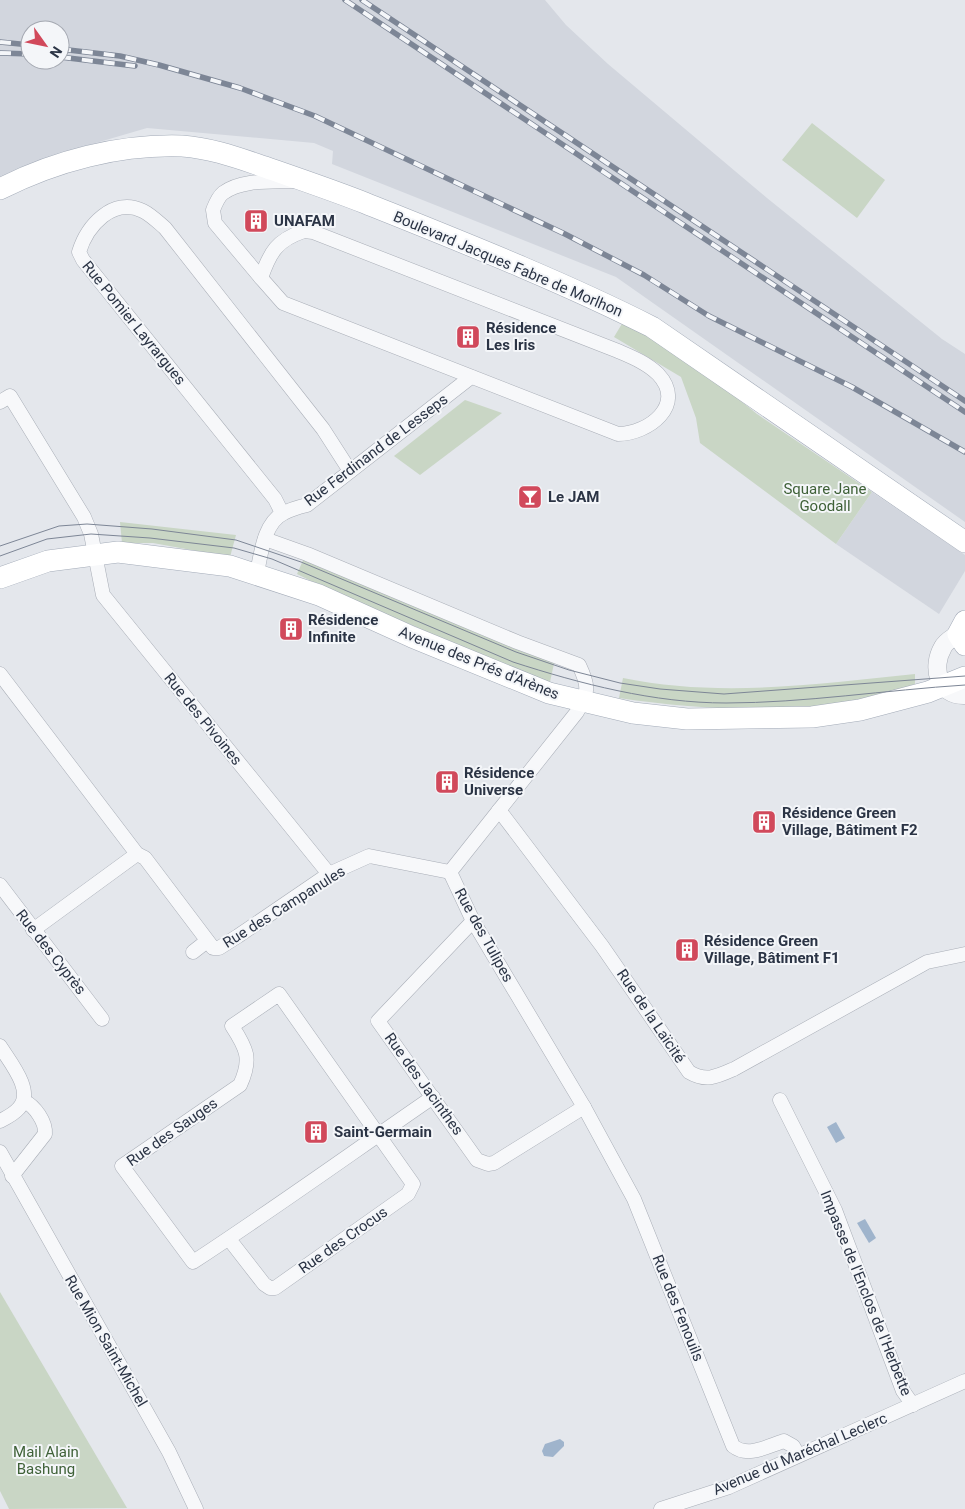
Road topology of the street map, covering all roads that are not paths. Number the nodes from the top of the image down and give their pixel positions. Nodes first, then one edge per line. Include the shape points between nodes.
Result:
1 (307, 181) junction
2 (0, 189) edge
3 (261, 278) junction
4 (472, 377) junction
5 (0, 402) edge
6 (350, 471) junction
7 (282, 513) junction
8 (265, 539) junction
9 (965, 542) edge
10 (95, 555) junction
11 (257, 573) junction
12 (0, 578) edge
13 (963, 633) edge
14 (0, 674) edge
15 (965, 677) edge
16 (942, 686) junction
17 (965, 695) edge
18 (583, 702) junction
19 (499, 810) junction
20 (136, 854) junction
21 (450, 872) junction
22 (329, 874) junction
23 (0, 885) edge
24 (473, 921) junction
25 (33, 930) junction
26 (207, 942) junction
27 (194, 952) dead end
28 (965, 954) edge
29 (102, 1019) dead end
30 (0, 1046) edge
31 (433, 1097) junction
32 (780, 1100) dead end
33 (24, 1101) junction
34 (584, 1106) junction
35 (0, 1122) edge
36 (380, 1133) junction
37 (0, 1152) edge
38 (12, 1176) junction
39 (229, 1239) junction
40 (965, 1381) edge
41 (913, 1405) junction
42 (798, 1455) junction
43 (196, 1509) edge
44 (661, 1509) edge

1 - 2 main road, Boulevard Jacques Fabre de Morlhon via 208,149 158,146 54,165
1 - 3 street via 259,182 235,188 223,194 213,210 215,222
1 - 9 main road, Boulevard Jacques Fabre de Morlhon via 510,262 652,326
3 - 4 street via 283,304
3 - 4 street via 268,258 288,236 313,232 623,353 658,374 667,399 658,420 640,430 618,434
4 - 6 street, Rue Ferdinand de Lesseps
5 - 10 street, Rue des Pivoines via 10,396 84,517
6 - 7 street, Rue Ferdinand de Lesseps via 307,505
6 - 7 street, Rue Pomier Layrargues via 322,430 165,228 143,210 126,207 112,211 97,221 84,237 79,252 83,260 276,499
7 - 8 street via 273,522
8 - 11 street
8 - 18 street via 517,642 576,662 588,683
10 - 11 main road, Avenue des Prés d'Arènes via 118,552 223,564
10 - 12 main road, Avenue des Prés d'Arènes via 48,561
10 - 22 street, Rue des Pivoines via 103,595
11 - 18 main road, Avenue des Prés d'Arènes via 319,595 549,693
13 - 16 street via 942,648 936,666
14 - 20 street, Rue des Campanules
15 - 16 main road, Avenue des Prés d'Arènes
16 - 17 street via 953,693
16 - 18 main road, Avenue des Prés d'Arènes via 860,710 812,717 687,719 632,713
18 - 19 street, Rue des Tulipes
19 - 21 street, Rue des Tulipes
19 - 28 street, Rue de la Laïcité via 602,946 689,1072 699,1078 710,1079 734,1069 927,962
20 - 25 street
20 - 26 street, Rue des Campanules via 145,858
21 - 22 street, Rue des Campanules via 369,856
21 - 24 street, Rue des Tulipes
22 - 26 street, Rue des Campanules via 219,948 213,948
23 - 25 street, Rue des Cyprès
24 - 31 street, Rue des Jacinthes via 378,1021
24 - 34 street, Rue des Tulipes
25 - 29 street, Rue des Cyprès
26 - 27 street, Rue des Campanules
30 - 33 street via 22,1082
31 - 34 street, Rue des Jacinthes via 477,1160 488,1164
31 - 36 street, Rue des Sauges
32 - 41 street, Impasse de l'Enclos de l'Herbette via 835,1210 903,1391
33 - 35 street
33 - 38 street via 32,1105 46,1128 45,1134
34 - 42 street, Rue des Fenouils via 634,1199 733,1446 750,1452 784,1441 793,1446
36 - 39 street, Rue des Sauges
36 - 39 street, Rue des Crocus via 412,1180 412,1189 275,1288 267,1287
36 - 39 street, Rue des Sauges via 279,994 232,1026 246,1048 247,1070 240,1085 122,1166 193,1262
37 - 38 street, Rue Mion Saint-Michel
38 - 43 street, Rue Mion Saint-Michel via 169,1452
40 - 41 street, Avenue du Maréchal Leclerc
41 - 42 street, Avenue du Maréchal Leclerc
42 - 44 street, Avenue du Maréchal Leclerc via 728,1487

